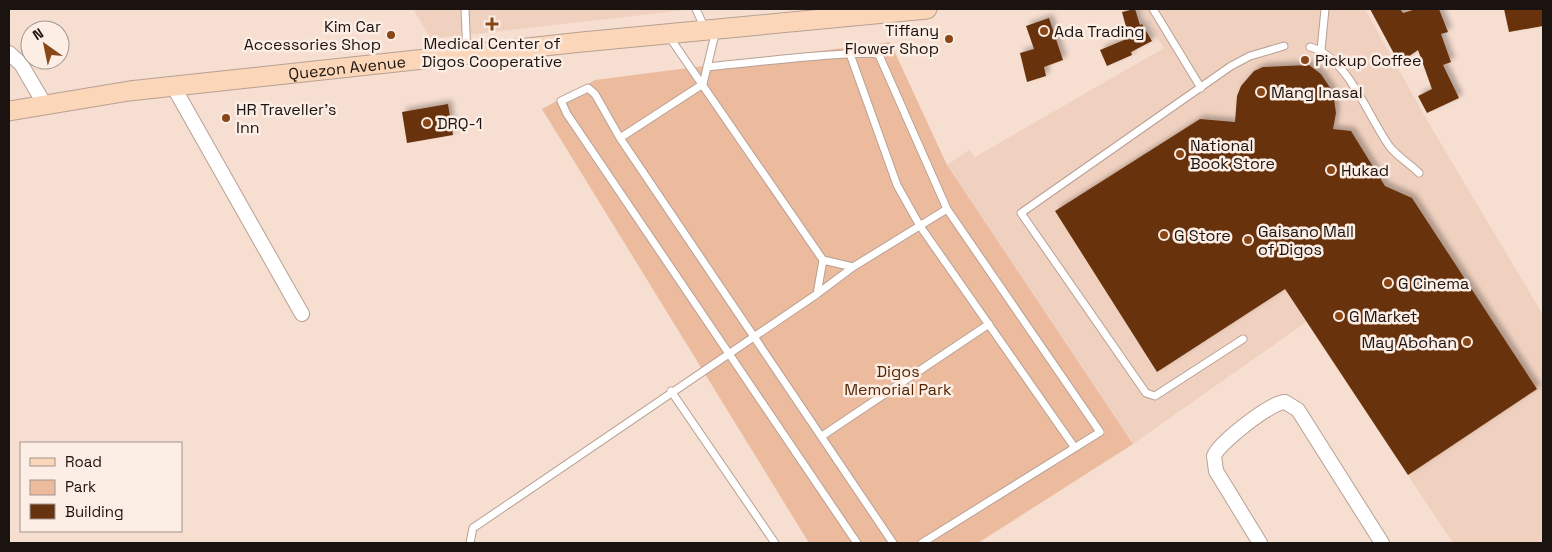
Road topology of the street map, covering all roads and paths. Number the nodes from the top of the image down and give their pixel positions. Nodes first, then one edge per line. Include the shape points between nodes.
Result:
1 (465, 9) edge
2 (696, 9) edge
3 (927, 9) edge
4 (1153, 9) edge
5 (1325, 9) edge
6 (893, 10) edge
7 (711, 30) junction
8 (668, 35) junction
9 (1284, 46) dead end
10 (1310, 47) dead end
11 (1320, 50) junction
12 (9, 53) edge
13 (850, 54) junction
14 (467, 55) junction
15 (707, 67) junction
16 (703, 84) junction
17 (173, 86) junction
18 (1201, 88) junction
19 (45, 105) junction
20 (9, 111) edge
21 (620, 138) junction
22 (1419, 172) dead end
23 (947, 209) junction
24 (920, 226) junction
25 (822, 260) junction
26 (853, 266) junction
27 (816, 294) junction
28 (302, 314) dead end
29 (989, 324) junction
30 (754, 335) junction
31 (1243, 339) dead end
32 (728, 352) junction
33 (671, 391) junction
34 (822, 436) junction
35 (1075, 448) junction
36 (470, 543) edge
37 (775, 543) edge
38 (857, 543) edge
39 (893, 543) edge
40 (922, 543) edge
41 (1260, 543) edge
42 (1382, 543) edge

1 - 14 lane
2 - 7 lane
3 - 6 main road, Quezon Avenue
4 - 18 lane
5 - 11 lane
6 - 7 main road, Quezon Avenue
7 - 8 main road, Quezon Avenue
7 - 15 lane
8 - 14 main road, Quezon Avenue
8 - 16 lane
9 - 18 lane via 1250,56
10 - 11 lane
11 - 22 lane via 1335,61 1391,147
12 - 19 street via 21,64
13 - 15 lane
13 - 23 lane via 875,52 879,55
13 - 24 lane via 897,185
14 - 17 main road, Quezon Avenue
15 - 16 lane
16 - 21 lane
16 - 25 lane
17 - 19 main road, Quezon Avenue
17 - 28 street
18 - 31 lane via 1021,213 1146,393 1156,396
19 - 20 main road, Quezon Avenue
21 - 30 lane
21 - 32 lane via 592,89 561,101
23 - 24 lane
23 - 35 lane via 1100,432
24 - 26 lane
24 - 29 lane
25 - 26 lane
25 - 27 lane
26 - 27 lane
27 - 30 lane
29 - 34 lane
29 - 35 lane
30 - 32 lane
30 - 34 lane
32 - 33 lane
32 - 38 lane
33 - 36 lane via 473,528
33 - 37 lane
34 - 39 lane
35 - 40 lane
41 - 42 street via 1216,471 1214,456 1222,444 1273,406 1285,402 1298,410

